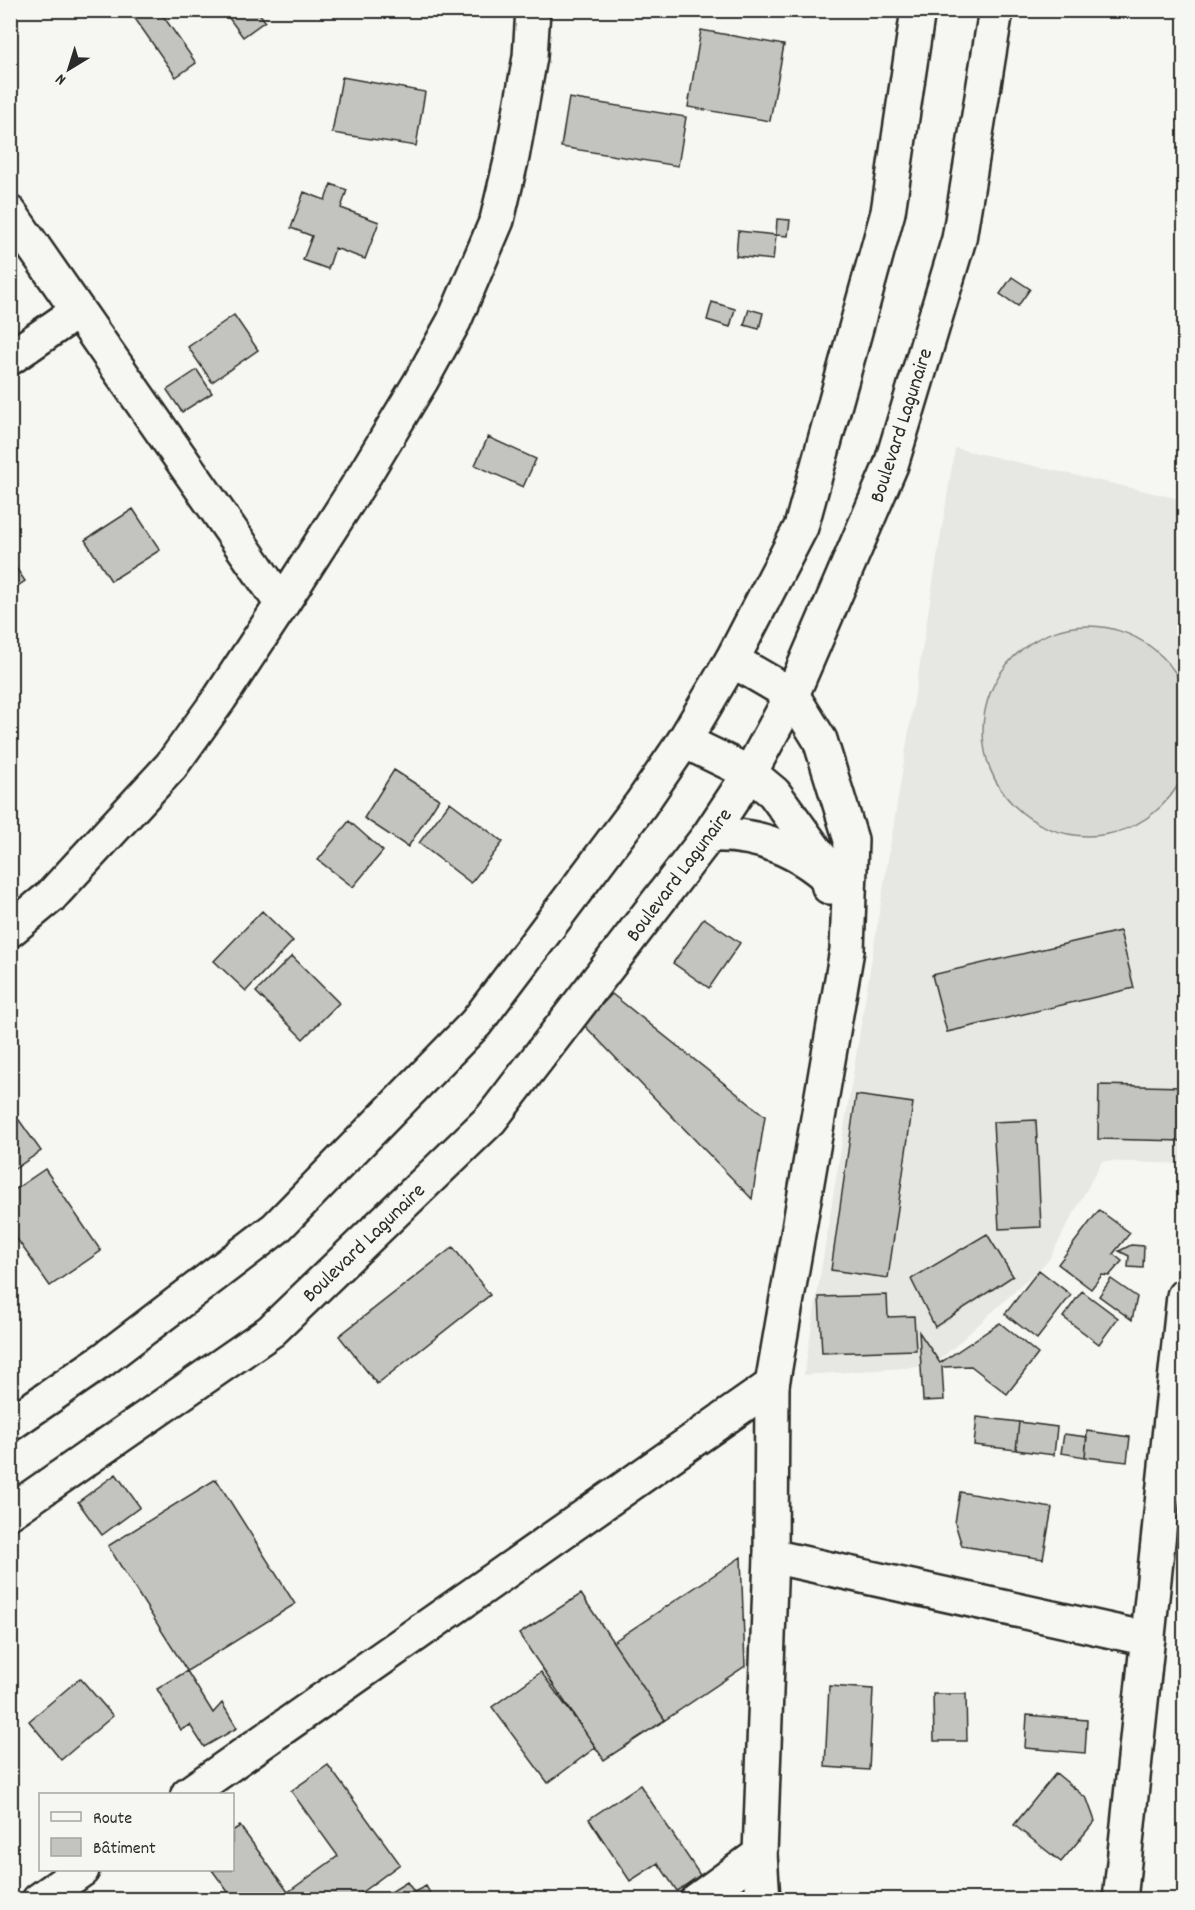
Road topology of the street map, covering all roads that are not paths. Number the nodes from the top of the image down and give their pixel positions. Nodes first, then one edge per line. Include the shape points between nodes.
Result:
1 (533, 10) edge
2 (918, 10) edge
3 (996, 10) edge
4 (10, 213) edge
5 (78, 311) junction
6 (10, 358) edge
7 (282, 604) junction
8 (732, 660) junction
9 (792, 695) junction
10 (684, 741) junction
11 (750, 774) junction
12 (710, 836) junction
13 (825, 875) junction
14 (10, 930) edge
15 (826, 1062) junction
16 (1185, 1296) edge
17 (772, 1384) junction
18 (10, 1424) edge
19 (10, 1512) edge
20 (771, 1556) junction
21 (1148, 1639) junction
22 (189, 1793) edge
23 (760, 1854) junction
24 (79, 1871) edge
25 (39, 1899) edge
26 (697, 1899) edge
27 (763, 1899) edge
28 (1120, 1899) edge

1 - 7 street via 530,57 497,220 454,321 421,381
2 - 8 street via 888,212 801,527
3 - 9 street, Boulevard Lagunaire via 959,239 891,465
4 - 5 street
5 - 6 street
5 - 7 street
7 - 14 street via 171,766 51,896
8 - 9 street
8 - 10 street
9 - 11 street, Boulevard Lagunaire
9 - 15 street via 820,740 851,840 847,950
10 - 11 street
10 - 18 street via 476,1023 276,1228 103,1360
11 - 12 street, Boulevard Lagunaire
11 - 13 street via 774,793 820,858
12 - 13 street via 731,834 763,840 806,859
12 - 19 street, Boulevard Lagunaire via 483,1127 271,1331
13 - 15 street via 829,887
15 - 17 street
16 - 21 street
17 - 20 street
17 - 22 street
20 - 21 street
20 - 23 street
21 - 28 street
23 - 26 street
23 - 27 street
24 - 25 street

